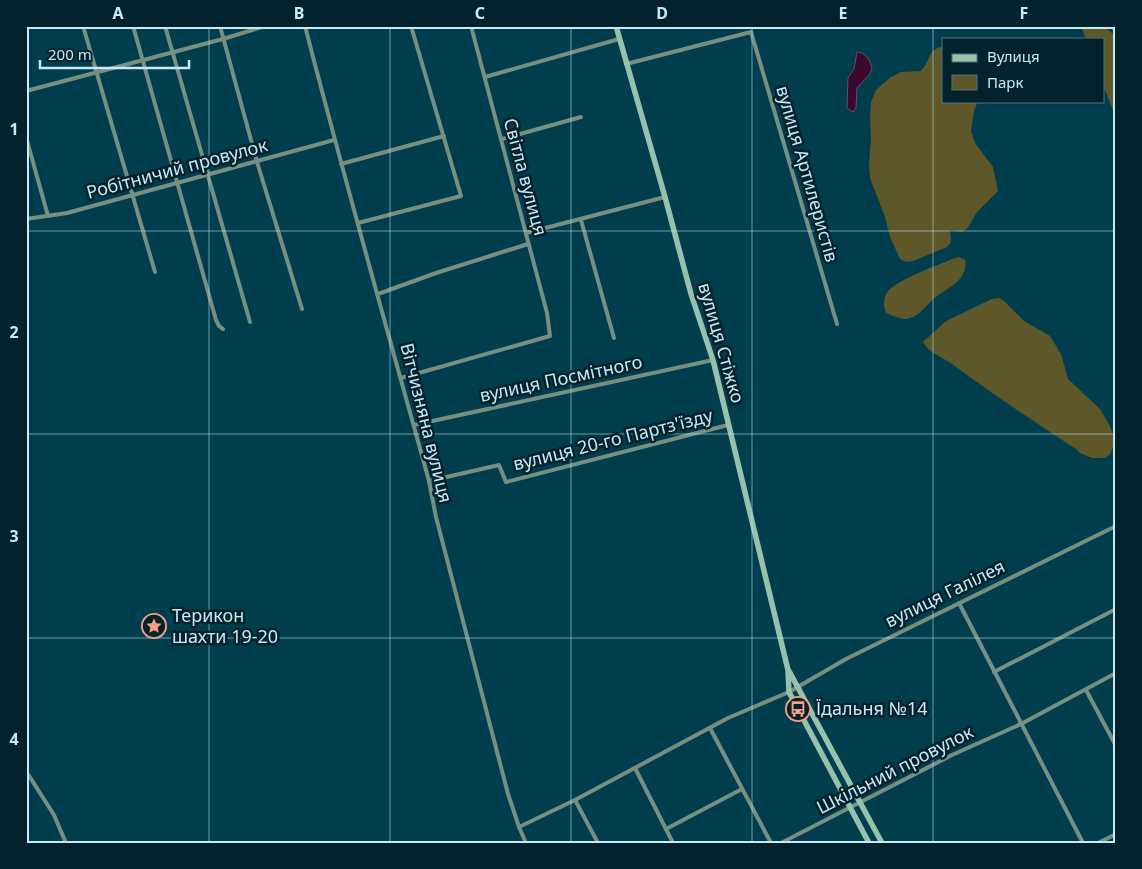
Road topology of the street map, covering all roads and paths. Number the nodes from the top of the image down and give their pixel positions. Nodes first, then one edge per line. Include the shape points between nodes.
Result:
1 (83, 26) edge
2 (133, 26) edge
3 (165, 26) edge
4 (220, 26) edge
5 (265, 26) edge
6 (305, 26) edge
7 (411, 26) edge
8 (471, 26) edge
9 (616, 26) edge
10 (1111, 26) edge
11 (1116, 30) edge
12 (223, 39) junction
13 (619, 39) junction
14 (172, 52) junction
15 (142, 60) junction
16 (626, 64) junction
17 (96, 72) junction
18 (484, 77) junction
19 (26, 91) edge
20 (581, 117) dead end
21 (444, 136) junction
22 (26, 137) edge
23 (502, 139) junction
24 (334, 140) junction
25 (256, 162) junction
26 (342, 164) junction
27 (207, 174) junction
28 (177, 183) junction
29 (132, 195) junction
30 (665, 197) junction
31 (48, 216) junction
32 (581, 220) junction
33 (27, 221) edge
34 (358, 223) junction
35 (526, 233) junction
36 (528, 244) junction
37 (155, 272) dead end
38 (378, 294) junction
39 (302, 309) dead end
40 (250, 322) dead end
41 (837, 324) dead end
42 (223, 329) dead end
43 (614, 338) dead end
44 (713, 360) junction
45 (401, 378) junction
46 (414, 425) junction
47 (728, 425) junction
48 (429, 481) junction
49 (1116, 526) edge
50 (959, 603) junction
51 (1116, 609) edge
52 (788, 670) junction
53 (994, 672) junction
54 (1116, 673) edge
55 (798, 686) junction
56 (1086, 690) junction
57 (789, 692) junction
58 (1022, 724) junction
59 (710, 728) junction
60 (1116, 746) edge
61 (635, 768) junction
62 (27, 771) edge
63 (742, 789) junction
64 (575, 800) junction
65 (860, 802) junction
66 (850, 807) junction
67 (519, 827) junction
68 (666, 829) junction
69 (1116, 834) edge
70 (596, 842) edge
71 (66, 843) edge
72 (526, 843) edge
73 (673, 843) edge
74 (772, 843) edge
75 (781, 843) edge
76 (869, 843) edge
77 (882, 843) edge
78 (1083, 843) edge
79 (1098, 843) edge

1 - 17 street
2 - 15 street
3 - 14 street
4 - 12 street
5 - 12 street
6 - 24 street, Вітчизняна вулиця
7 - 21 street
8 - 18 street, Світла вулиця
9 - 13 street, вулиця Стіжко
10 - 11 street
12 - 14 street
12 - 25 street
13 - 16 street, вулиця Стіжко
13 - 18 street
14 - 15 street
14 - 27 street
15 - 17 street
15 - 28 street
16 - 30 street, вулиця Стіжко
16 - 41 street, вулиця Артилеристів via 751,32
17 - 19 street
17 - 29 street
18 - 23 street, Світла вулиця
20 - 23 street
21 - 26 street
21 - 34 street via 462,196
22 - 31 street
23 - 35 street, Світла вулиця
24 - 25 street, Робітничий провулок
24 - 26 street, Вітчизняна вулиця
25 - 27 street, Робітничий провулок
25 - 39 street
26 - 34 street, Вітчизняна вулиця
27 - 28 street, Робітничий провулок
27 - 40 street
28 - 29 street, Робітничий провулок
28 - 42 street via 216,320
29 - 31 street, Робітничий провулок
29 - 37 street
30 - 32 street
30 - 44 street, вулиця Стіжко
31 - 33 street, Робітничий провулок
32 - 35 street
32 - 43 street
34 - 38 street, Вітчизняна вулиця
35 - 36 street, Світла вулиця
36 - 38 street
36 - 45 street, Світла вулиця via 550,336
38 - 45 street, Вітчизняна вулиця
44 - 46 street, вулиця Посмітного
44 - 47 street, вулиця Стіжко
45 - 46 street, Вітчизняна вулиця
46 - 48 street, Вітчизняна вулиця
47 - 48 street, вулиця 20-го Партз'їзду via 506,482 500,465
47 - 52 street, вулиця Стіжко
48 - 67 street, Вітчизняна вулиця
49 - 50 street, вулиця Галілея
50 - 53 street
50 - 55 street, вулиця Галілея
51 - 53 street
52 - 55 street, вулиця Стіжко
52 - 57 street, вулиця Стіжко
53 - 58 street
54 - 56 street, Шкільний провулок
55 - 57 street, вулиця Галілея
55 - 65 street, вулиця Стіжко
56 - 58 street, Шкільний провулок
56 - 60 street
57 - 59 street, вулиця Галілея
57 - 66 street, вулиця Стіжко
58 - 65 street, Шкільний провулок
58 - 78 street
59 - 61 street, вулиця Галілея
59 - 63 street
61 - 64 street, вулиця Галілея
61 - 68 street
62 - 71 street via 54,815
63 - 68 street
63 - 74 street
64 - 67 street, вулиця Галілея
64 - 70 street
65 - 66 street, Шкільний провулок
65 - 77 street, вулиця Стіжко
66 - 75 street, Шкільний провулок
66 - 76 street, вулиця Стіжко
67 - 72 street, Вітчизняна вулиця
68 - 73 street
69 - 79 street

